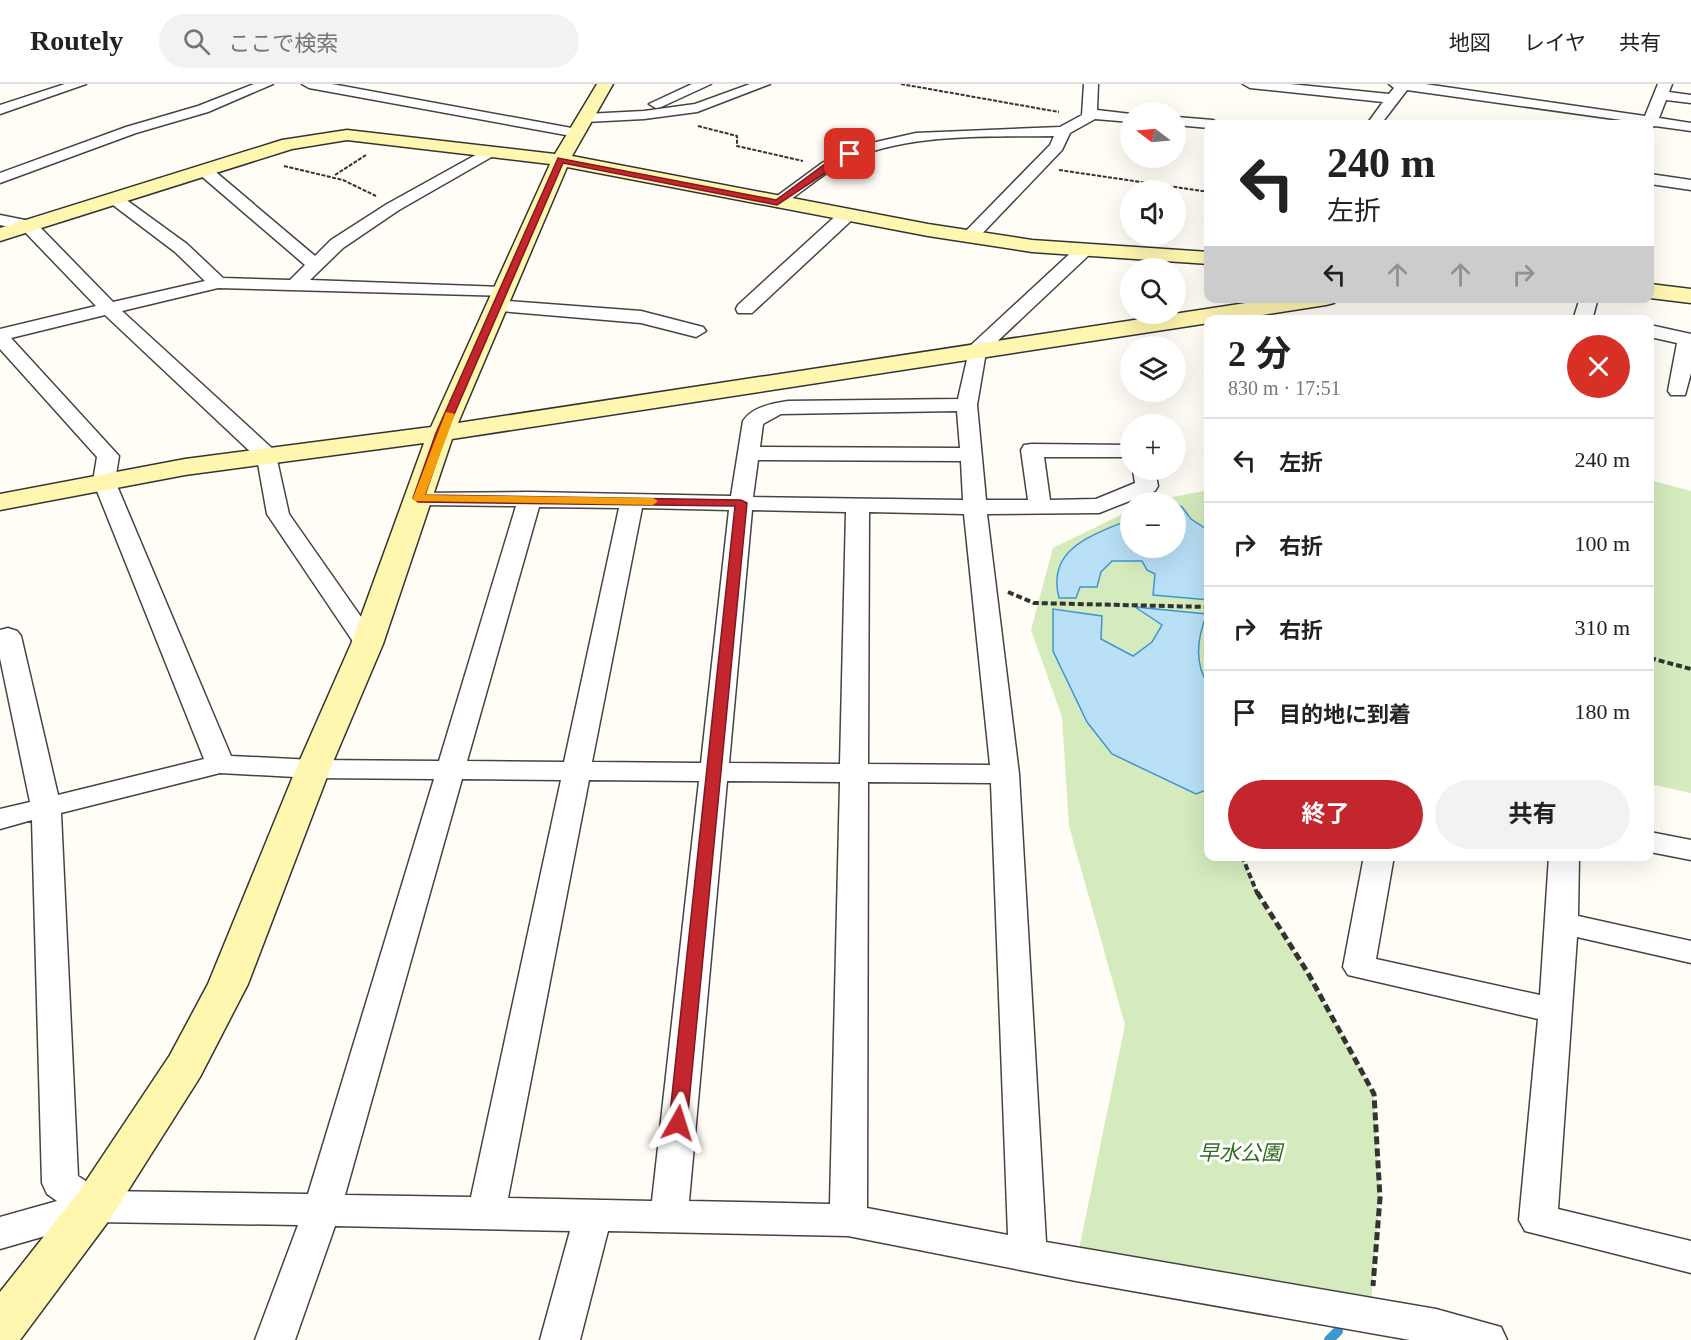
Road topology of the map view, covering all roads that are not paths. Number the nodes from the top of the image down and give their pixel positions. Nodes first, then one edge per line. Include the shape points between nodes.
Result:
1 (79, 84) edge
2 (266, 84) edge
3 (309, 84) edge
4 (606, 84) edge
5 (704, 84) edge
6 (763, 84) edge
7 (1090, 84) edge
8 (1250, 84) edge
9 (1401, 84) edge
10 (1589, 97) dead end
11 (1656, 98) edge
12 (1393, 99) junction
13 (1691, 99) edge
14 (595, 102) junction
15 (1623, 102) dead end
16 (0, 110) edge
17 (1089, 116) junction
18 (1120, 117) edge
19 (1377, 120) edge
20 (1630, 120) edge
21 (1650, 120) edge
22 (1186, 122) edge
23 (1204, 123) edge
24 (1654, 123) edge
25 (581, 125) junction
26 (1691, 127) edge
27 (1063, 131) junction
28 (490, 152) junction
29 (561, 160) junction
30 (206, 171) junction
31 (0, 178) edge
32 (1654, 180) edge
33 (1691, 185) edge
34 (115, 199) junction
35 (777, 202) junction
36 (847, 215) junction
37 (0, 220) edge
38 (29, 226) junction
39 (0, 235) edge
40 (970, 236) junction
41 (1083, 251) junction
42 (1204, 258) edge
43 (315, 265) junction
44 (1654, 278) edge
45 (1691, 281) edge
46 (219, 283) junction
47 (294, 286) junction
48 (1654, 291) edge
49 (1691, 296) edge
50 (500, 299) junction
51 (1292, 303) edge
52 (108, 308) junction
53 (746, 309) dead end
54 (1212, 315) edge
55 (1204, 316) edge
56 (696, 331) dead end
57 (1654, 332) edge
58 (0, 336) edge
59 (977, 350) junction
60 (1677, 392) dead end
61 (967, 405) junction
62 (441, 433) junction
63 (1120, 451) edge
64 (748, 453) junction
65 (971, 455) junction
66 (267, 456) junction
67 (1146, 480) edge
68 (104, 481) junction
69 (418, 498) junction
70 (530, 499) junction
71 (632, 501) junction
72 (0, 502) edge
73 (741, 503) junction
74 (858, 504) junction
75 (1040, 506) junction
76 (975, 507) junction
77 (8, 636) dead end
78 (367, 644) junction
79 (220, 764) junction
80 (313, 769) junction
81 (451, 770) junction
82 (577, 771) junction
83 (714, 772) junction
84 (855, 773) junction
85 (1005, 774) junction
86 (46, 807) junction
87 (0, 819) edge
88 (1654, 843) edge
89 (1691, 850) edge
90 (1378, 861) edge
91 (1564, 861) edge
92 (1562, 923) junction
93 (1691, 952) edge
94 (1555, 1011) junction
95 (94, 1206) junction
96 (322, 1210) junction
97 (486, 1214) junction
98 (593, 1215) junction
99 (669, 1217) junction
100 (848, 1220) junction
101 (0, 1233) edge
102 (1028, 1255) junction
103 (1691, 1257) edge
104 (0, 1329) edge
105 (275, 1340) edge
106 (560, 1340) edge
107 (1487, 1340) edge

1 - 16 street
2 - 31 street
3 - 25 street
4 - 14 street
5 - 14 street via 659,104
6 - 25 street via 719,102
7 - 17 street
8 - 12 street
9 - 12 street
9 - 20 street
10 - 15 street
11 - 13 street
11 - 21 street
12 - 19 street
14 - 25 street
17 - 18 street
17 - 27 street
22 - 23 street
24 - 26 street
25 - 29 street
27 - 35 street via 916,137 850,154
27 - 40 street via 1057,147
28 - 29 street
28 - 30 street via 347,135 308,140
28 - 43 street via 393,207 337,244
29 - 35 street
29 - 50 street
30 - 34 street
30 - 43 street
32 - 33 street
34 - 38 street
34 - 46 street via 182,248
35 - 36 street
36 - 40 street
36 - 53 street
37 - 38 street
38 - 39 street
38 - 52 street
40 - 41 street
41 - 42 street
41 - 59 street
43 - 47 street
44 - 45 street
46 - 47 street
46 - 52 street
47 - 50 street
48 - 49 street
50 - 56 street via 641,317
50 - 62 street
51 - 54 street
52 - 58 street
52 - 66 street
55 - 59 street
57 - 60 street via 1687,339
58 - 68 street via 108,456
59 - 61 street
59 - 62 street
61 - 64 street via 821,405 775,409 753,421
61 - 65 street
62 - 66 street
62 - 69 street
63 - 75 street via 1032,450
64 - 65 street
64 - 73 street
65 - 76 street
66 - 68 street
66 - 78 street via 279,514
67 - 75 street via 1147,486 1099,506
68 - 72 street
68 - 79 street
69 - 70 street
69 - 78 street
70 - 71 street
70 - 81 street
71 - 73 street
71 - 82 street
73 - 74 street
73 - 83 street
74 - 76 street
74 - 84 street
75 - 76 street
76 - 85 street
77 - 86 street
78 - 80 street
79 - 80 street
79 - 86 street
80 - 81 street
80 - 95 street via 228,984 185,1066
81 - 82 street
81 - 96 street
82 - 83 street
82 - 97 street
83 - 84 street
83 - 99 street
84 - 85 street
84 - 100 street
85 - 102 street
86 - 87 street
86 - 95 street via 60,1183
88 - 89 street
90 - 94 street via 1359,967
91 - 92 street
92 - 93 street
92 - 94 street
94 - 103 street via 1538,1220
95 - 96 street
95 - 101 street
95 - 104 street
96 - 97 street
96 - 105 street
97 - 98 street
98 - 99 street
98 - 106 street
99 - 100 street
100 - 102 street
102 - 107 street via 1436,1327

